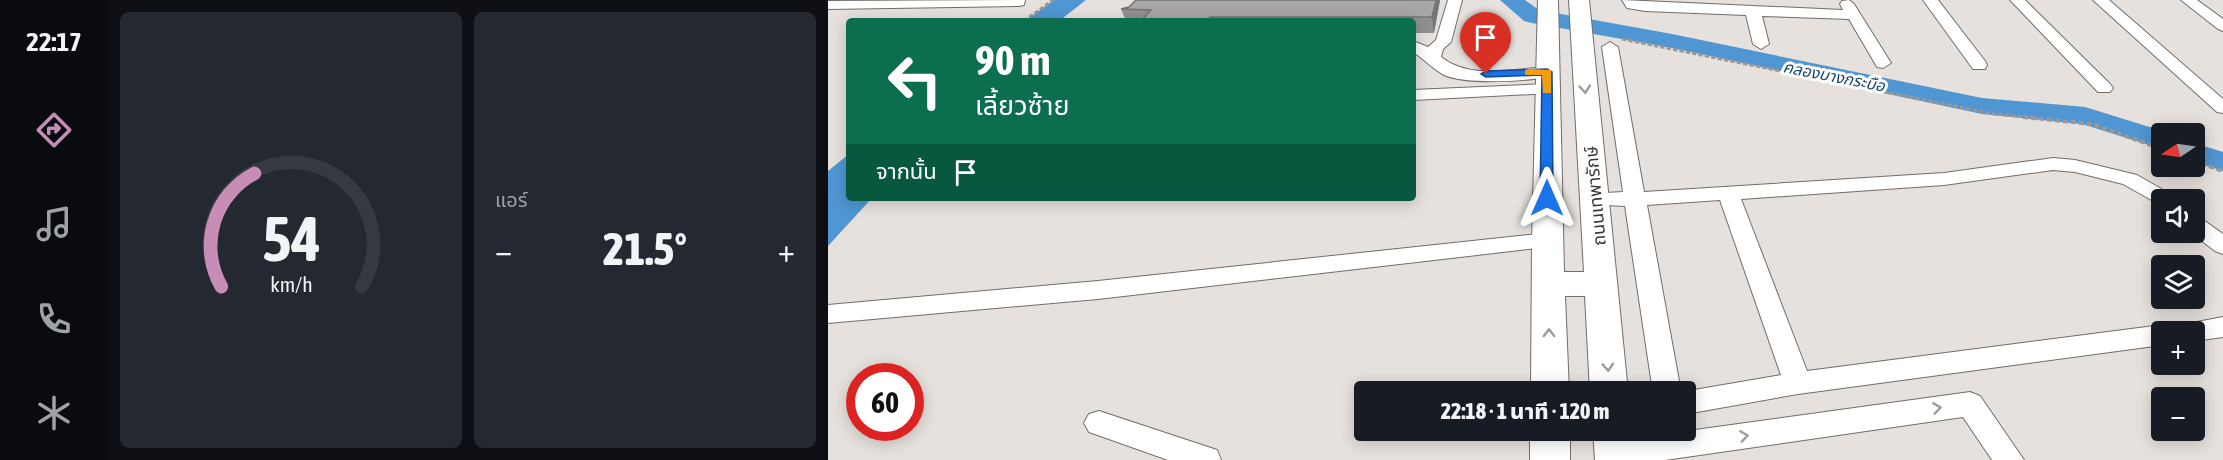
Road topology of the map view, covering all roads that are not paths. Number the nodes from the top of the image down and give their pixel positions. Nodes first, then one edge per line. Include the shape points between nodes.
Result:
1 (1455, 0) edge
2 (1629, 0) edge
3 (1845, 0) edge
4 (1930, 0) edge
5 (2017, 0) edge
6 (2100, 0) edge
7 (2188, 0) edge
8 (1019, 2) dead end
9 (828, 5) edge
10 (1548, 11) edge
11 (1753, 11) junction
12 (1854, 15) junction
13 (2223, 26) edge
14 (1586, 28) edge
15 (1761, 44) dead end
16 (1416, 48) edge
17 (1433, 57) junction
18 (1883, 63) dead end
19 (1978, 65) dead end
20 (1547, 80) junction
21 (2104, 88) dead end
22 (1416, 95) edge
23 (2223, 108) edge
24 (2151, 192) edge
25 (1728, 193) junction
26 (1595, 199) junction
27 (1634, 199) junction
28 (2205, 232) edge
29 (1547, 241) junction
30 (2223, 246) edge
31 (1549, 284) junction
32 (1602, 284) junction
33 (828, 314) edge
34 (2223, 327) edge
35 (2205, 330) edge
36 (2151, 336) edge
37 (1550, 381) edge
38 (1609, 381) edge
39 (1665, 381) edge
40 (1798, 383) junction
41 (1696, 400) edge
42 (1099, 423) dead end
43 (1550, 441) edge
44 (1614, 448) edge
45 (1689, 452) edge
46 (1206, 460) edge
47 (1550, 460) edge
48 (2009, 460) edge

1 - 17 street via 1443,42 1436,47
2 - 11 street via 1632,5 1645,7
3 - 12 street
4 - 19 street
5 - 21 street
6 - 23 street
7 - 13 street
8 - 9 street
10 - 20 main road
11 - 12 street
11 - 15 street
12 - 18 street
14 -> 26 main road, ถนนเทพารักษ์
14 - 27 street
16 - 17 street
17 - 20 street via 1452,72
20 - 22 street
20 - 29 main road
24 - 25 street via 2130,179 2075,165 2053,164 1944,179
25 - 27 street
25 - 40 street
26 - 27 street
26 - 32 main road, ถนนเทพารักษ์
27 - 39 street
28 - 30 street
29 - 31 main road
29 - 33 street via 1098,290
31 - 32 main road
37 -> 31 main road
32 -> 38 main road, ถนนเทพารักษ์
34 - 35 street
36 - 40 street
40 - 41 street
42 - 46 street
43 - 47 main road
44 - 45 street
45 -> 48 street via 1970,404

